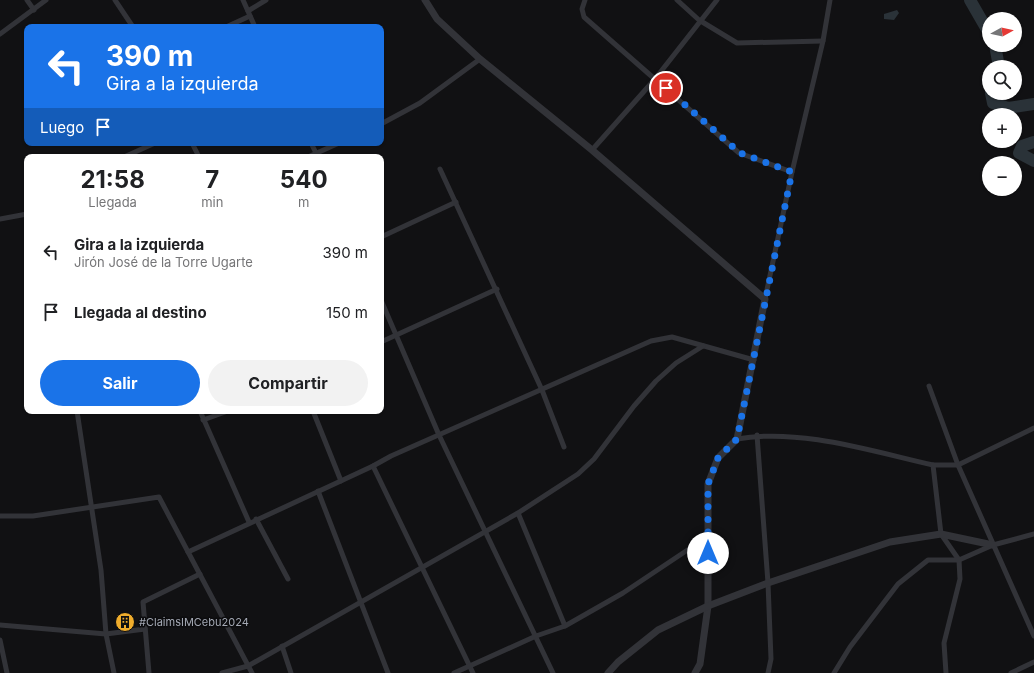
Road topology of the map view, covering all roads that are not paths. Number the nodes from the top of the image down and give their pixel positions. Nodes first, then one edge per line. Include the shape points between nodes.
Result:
1 (27, 0) edge
2 (46, 0) edge
3 (115, 0) edge
4 (243, 0) edge
5 (266, 0) edge
6 (425, 0) edge
7 (585, 0) edge
8 (677, 0) edge
9 (717, 0) edge
10 (830, 0) edge
11 (34, 10) junction
12 (249, 14) junction
13 (699, 20) junction
14 (131, 24) edge
15 (231, 24) edge
16 (254, 24) edge
17 (0, 34) edge
18 (823, 41) junction
19 (480, 59) junction
20 (655, 79) junction
21 (384, 122) edge
22 (148, 146) edge
23 (334, 146) edge
24 (592, 150) junction
25 (131, 154) edge
26 (319, 154) edge
27 (440, 169) dead end
28 (792, 172) junction
29 (456, 202) junction
30 (24, 215) edge
31 (0, 219) edge
32 (384, 236) edge
33 (497, 289) junction
34 (765, 299) junction
35 (384, 307) edge
36 (397, 335) junction
37 (384, 341) edge
38 (703, 346) junction
39 (754, 360) junction
40 (929, 386) dead end
41 (542, 390) junction
42 (76, 414) edge
43 (201, 414) edge
44 (220, 414) edge
45 (314, 414) edge
46 (204, 420) junction
47 (1034, 428) edge
48 (439, 435) junction
49 (757, 435) junction
50 (737, 439) junction
51 (564, 447) dead end
52 (933, 465) junction
53 (958, 465) junction
54 (373, 466) junction
55 (341, 481) junction
56 (318, 491) junction
57 (92, 508) junction
58 (518, 512) junction
59 (0, 516) edge
60 (256, 519) junction
61 (249, 522) junction
62 (485, 531) junction
63 (941, 534) junction
64 (1034, 534) edge
65 (708, 540) junction
66 (993, 545) junction
67 (188, 552) junction
68 (959, 560) junction
69 (420, 566) junction
70 (200, 574) junction
71 (288, 579) dead end
72 (768, 583) junction
73 (361, 601) junction
74 (708, 606) junction
75 (0, 625) edge
76 (565, 626) junction
77 (145, 629) junction
78 (106, 634) junction
79 (536, 636) junction
80 (1034, 636) edge
81 (0, 640) edge
82 (282, 646) junction
83 (1034, 662) edge
84 (248, 666) junction
85 (470, 666) junction
86 (7, 673) edge
87 (114, 673) edge
88 (149, 673) edge
89 (222, 673) edge
90 (252, 673) edge
91 (291, 673) edge
92 (388, 673) edge
93 (454, 673) edge
94 (474, 673) edge
95 (553, 673) edge
96 (608, 673) edge
97 (695, 673) edge
98 (768, 673) edge
99 (834, 673) edge
100 (946, 673) edge
101 (1011, 673) edge

1 - 11 street
2 - 11 street
3 - 14 street
4 - 12 street
5 - 12 street
6 - 19 street via 437,19
7 - 20 street via 582,9 584,17
8 - 13 street
9 - 13 street
10 - 18 street
11 - 17 street
12 - 15 street
12 - 16 street
13 - 18 street via 737,43
13 - 20 street
18 - 28 street
19 - 21 street via 420,103
19 - 24 street
20 - 24 street
20 - 28 street via 740,153
22 - 25 street
23 - 26 street
24 - 34 street
27 - 29 street
28 - 34 street
29 - 32 street
29 - 33 street
30 - 31 street
33 - 36 street
33 - 41 street
34 - 39 street
35 - 36 street
36 - 37 street
36 - 48 street
38 - 39 street
38 - 41 street via 672,337 651,341
38 - 58 street via 676,363 656,380 594,459 578,474
39 - 50 street
40 - 53 street
41 - 48 street
41 - 51 street
42 - 57 street
43 - 46 street
44 - 46 street
45 - 55 street
46 - 61 street
47 - 53 street
48 - 54 street
48 - 62 street
49 - 50 street
49 - 52 street via 811,438
49 - 72 street
50 - 65 street via 718,458 708,484
52 - 53 street
52 - 63 street
53 - 66 street
54 - 55 street
54 - 69 street
55 - 56 street
56 - 60 street
56 - 73 street
57 - 59 street via 33,516
57 - 67 street via 159,498
57 - 78 street via 101,570
58 - 62 street
58 - 76 street
60 - 61 street
60 - 71 street
61 - 67 street
62 - 69 street
62 - 79 street
63 - 66 street
63 - 68 street
63 - 72 street via 890,542
64 - 66 street
65 - 74 street
65 - 76 street via 689,549 623,593
66 - 68 street
66 - 80 street
67 - 70 street
68 - 99 street via 928,560 898,584 850,647
68 - 100 street via 960,579 944,643
69 - 73 street
69 - 85 street
70 - 77 street via 143,602
70 - 84 street
72 - 74 street
72 - 98 street via 771,659
73 - 82 street
73 - 92 street
74 - 96 street via 658,630
74 - 97 street via 700,664
75 - 78 street
76 - 79 street
77 - 78 street
77 - 88 street
78 - 87 street
79 - 85 street
79 - 95 street
81 - 86 street
82 - 84 street
82 - 91 street
83 - 101 street
84 - 89 street
84 - 90 street
85 - 93 street
85 - 94 street

